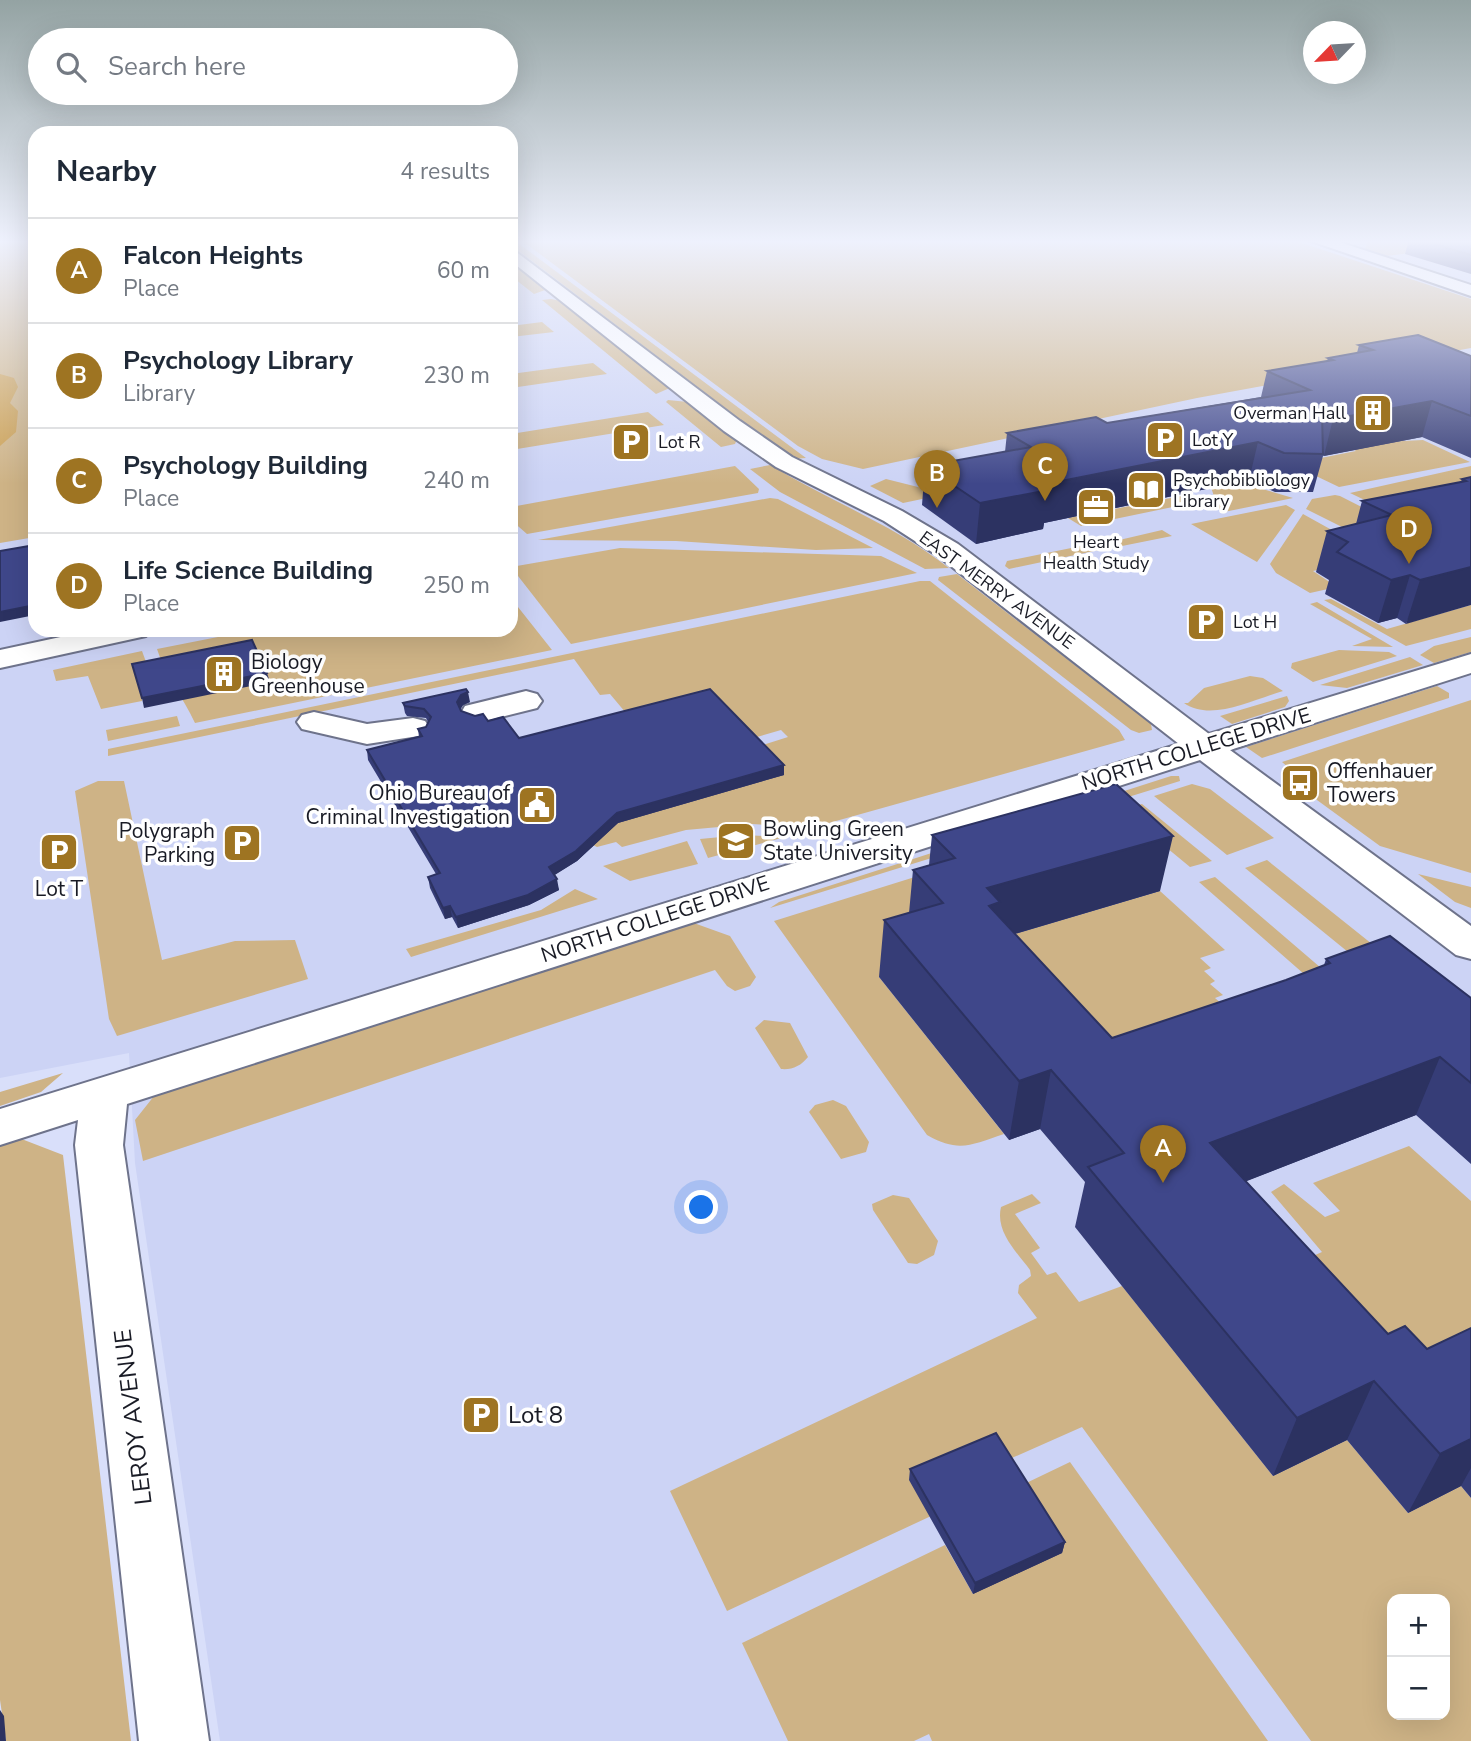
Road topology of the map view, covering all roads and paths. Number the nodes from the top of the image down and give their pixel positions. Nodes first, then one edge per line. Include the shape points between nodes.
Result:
1 (599, 321) edge
2 (102, 637) edge
3 (0, 659) edge
4 (1471, 663) edge
5 (526, 701) dead end
6 (477, 713) edge
7 (314, 722) dead end
8 (413, 728) dead end
9 (1204, 747) junction
10 (1471, 946) edge
11 (105, 1094) junction
12 (0, 1128) edge
13 (174, 1741) edge

1 - 9 street, EAST MERRY AVENUE via 762,447 812,478 894,516 948,550
2 - 3 street
4 - 9 street, NORTH COLLEGE DRIVE
5 - 6 street
7 - 8 street via 368,734
9 - 10 street, EAST MERRY AVENUE
9 - 11 street, NORTH COLLEGE DRIVE
11 - 12 street, NORTH COLLEGE DRIVE
11 - 13 street, LEROY AVENUE via 99,1145

